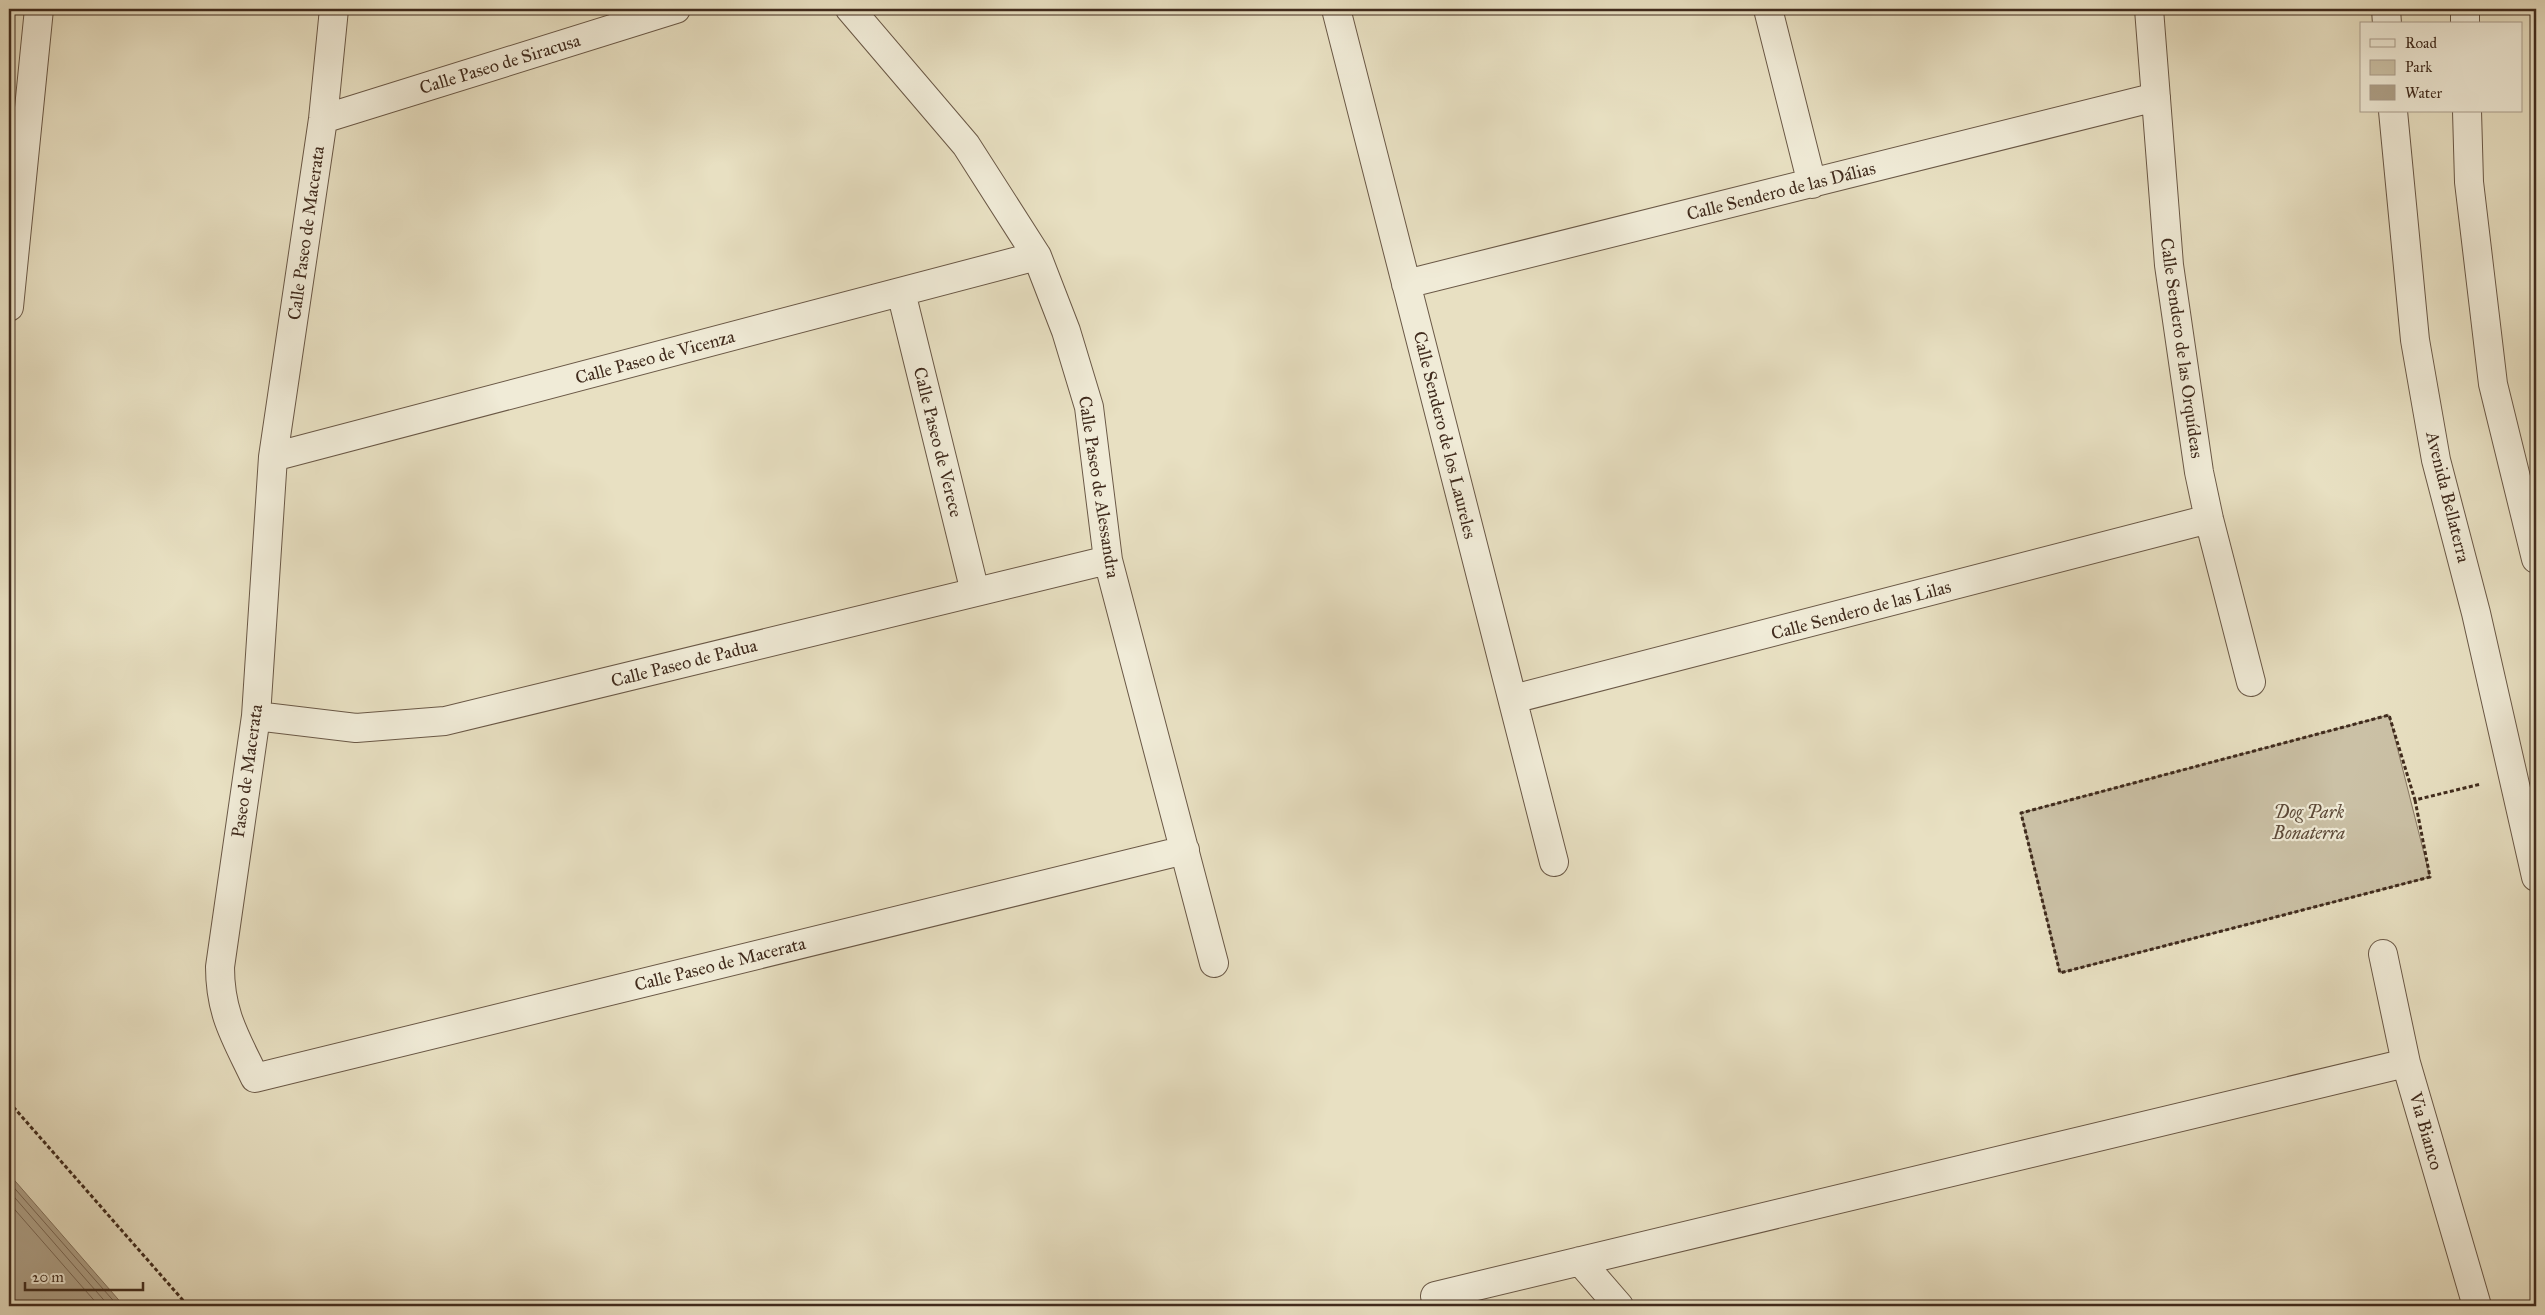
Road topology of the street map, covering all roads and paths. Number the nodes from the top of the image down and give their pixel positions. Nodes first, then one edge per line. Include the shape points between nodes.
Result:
1 (39, 9) edge
2 (334, 9) edge
3 (676, 9) edge
4 (850, 9) edge
5 (1336, 9) edge
6 (1768, 9) edge
7 (2149, 9) edge
8 (2386, 9) edge
9 (2465, 9) edge
10 (2388, 22) edge
11 (2465, 22) edge
12 (2156, 97) junction
13 (2393, 112) edge
14 (2467, 112) edge
15 (323, 119) junction
16 (1812, 184) junction
17 (1037, 256) junction
18 (1406, 284) junction
19 (901, 292) junction
20 (9, 307) edge
21 (273, 457) junction
22 (2208, 519) junction
23 (2536, 559) edge
24 (1108, 560) junction
25 (976, 592) junction
26 (2251, 682) dead end
27 (1513, 699) junction
28 (256, 716) junction
29 (2513, 776) junction
30 (2415, 800) junction
31 (1184, 850) junction
32 (1554, 862) dead end
33 (2536, 877) edge
34 (2383, 954) dead end
35 (1214, 963) dead end
36 (2406, 1062) junction
37 (255, 1078) joint
38 (9, 1102) edge
39 (1580, 1261) junction
40 (1435, 1296) dead end
41 (188, 1306) edge
42 (1619, 1306) edge
43 (2477, 1306) edge

1 - 20 street
2 - 15 street, Calle Paseo de Macerata
3 - 15 street, Calle Paseo de Siracusa
4 - 17 street, Calle Paseo de Alessandra via 966,145
5 - 18 street, Calle Sendero de los Laureles
6 - 16 street
7 - 12 street, Calle Sendero de las Orquídeas
8 - 10 street
9 - 11 street
12 - 16 street, Calle Sendero de las Dálias
12 - 22 street, Calle Sendero de las Orquídeas via 2169,265
13 - 29 street, Avenida Bellaterra via 2415,340 2436,460 2476,613
14 - 23 street via 2469,182 2493,384
15 - 21 street, Calle Paseo de Macerata
16 - 18 street, Calle Sendero de las Dálias
17 - 19 street, Calle Paseo de Vicenza
17 - 24 street, Calle Paseo de Alessandra via 1066,331 1089,408
18 - 27 street, Calle Sendero de los Laureles
19 - 21 street, Calle Paseo de Vicenza
19 - 25 street, Calle Paseo de Verece
21 - 28 street, Paseo de Macerata
22 - 26 street, Calle Sendero de las Orquídeas
22 - 27 street, Calle Sendero de las Lilas
24 - 25 street, Calle Paseo de Padua
24 - 31 street, Calle Paseo de Alessandra
25 - 28 street, Calle Paseo de Padua via 445,721 356,728
27 - 32 street, Calle Sendero de los Laureles
28 - 37 street, Paseo de Macerata via 220,967 220,993 225,1017
29 - 30 path
29 - 33 street, Avenida Bellaterra
30 - 30 path via 2388,715 2021,813 2060,973 2430,877
31 - 35 street, Calle Paseo de Alessandra
31 - 37 street, Calle Paseo de Macerata
34 - 36 street, Via Bianco
36 - 39 street
36 - 43 street, Via Bianco
38 - 41 path
39 - 40 street
39 - 42 street

